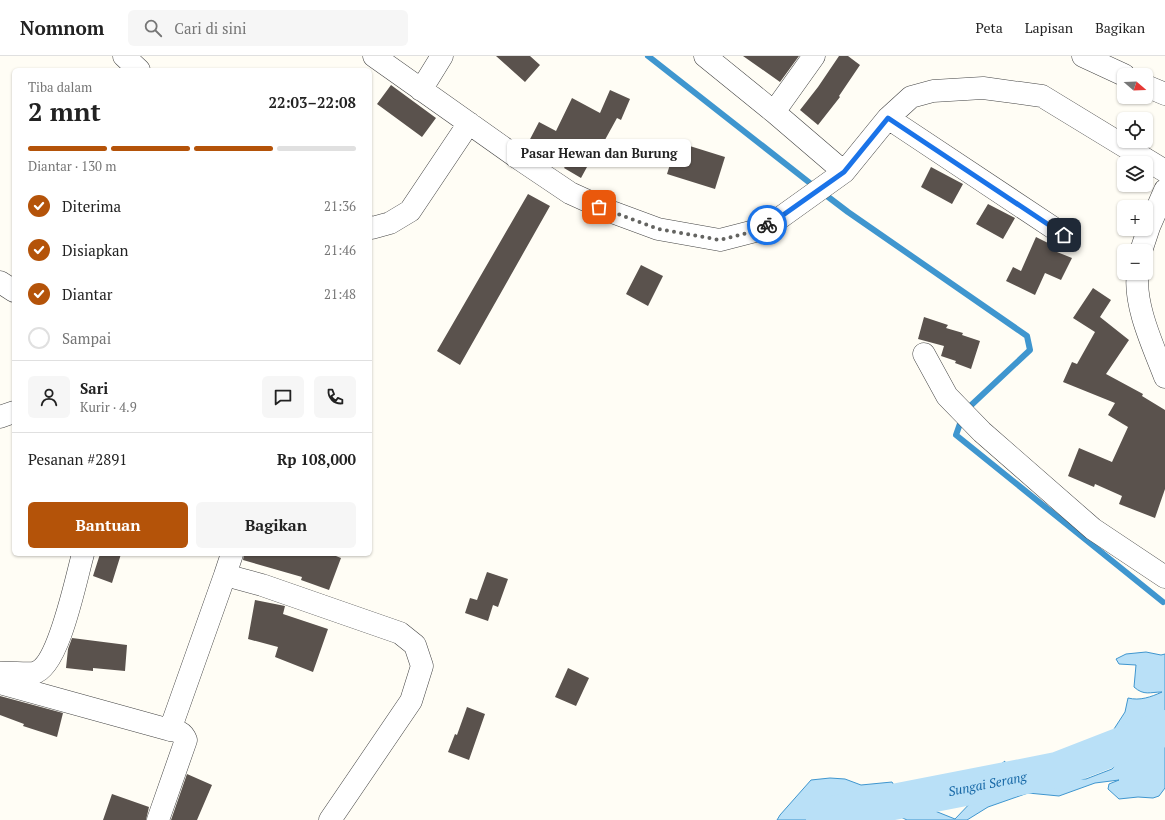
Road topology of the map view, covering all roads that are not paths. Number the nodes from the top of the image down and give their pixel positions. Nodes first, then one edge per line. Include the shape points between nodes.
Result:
1 (124, 56) edge
2 (374, 56) edge
3 (442, 56) edge
4 (705, 56) edge
5 (814, 56) edge
6 (1083, 56) edge
7 (137, 68) edge
8 (1117, 72) edge
9 (1153, 89) edge
10 (421, 90) junction
11 (1165, 94) edge
12 (774, 112) junction
13 (888, 118) junction
14 (469, 123) junction
15 (1165, 171) edge
16 (844, 172) junction
17 (1165, 190) edge
18 (372, 228) edge
19 (1064, 235) dead end
20 (1143, 244) edge
21 (1137, 280) edge
22 (0, 282) edge
23 (12, 289) edge
24 (924, 354) dead end
25 (1165, 377) edge
26 (12, 412) edge
27 (0, 417) edge
28 (81, 556) edge
29 (231, 556) edge
30 (225, 576) junction
31 (1165, 577) edge
32 (0, 673) edge
33 (0, 683) edge
34 (170, 730) junction
35 (158, 820) edge
36 (330, 820) edge

1 - 7 street
2 - 10 street
3 - 10 street
4 - 12 street
5 - 12 street
6 - 8 street
9 - 11 street
10 - 14 street
12 - 16 street
13 - 15 street via 911,98 933,91 983,88 1042,96
13 - 16 street
13 - 19 street
14 - 16 street via 570,193 593,204 658,229 720,240 755,231 776,220
14 - 18 street via 410,211 390,223
17 - 20 street
21 - 25 street via 1142,315
22 - 23 street
24 - 31 street via 947,396 982,432 1094,529
26 - 27 street
28 - 32 street via 64,625 48,661 34,673
29 - 30 street
30 - 34 street
30 - 36 street via 262,585 400,633 415,645 422,666 411,701
33 - 34 street
34 - 35 street via 180,732 186,740

